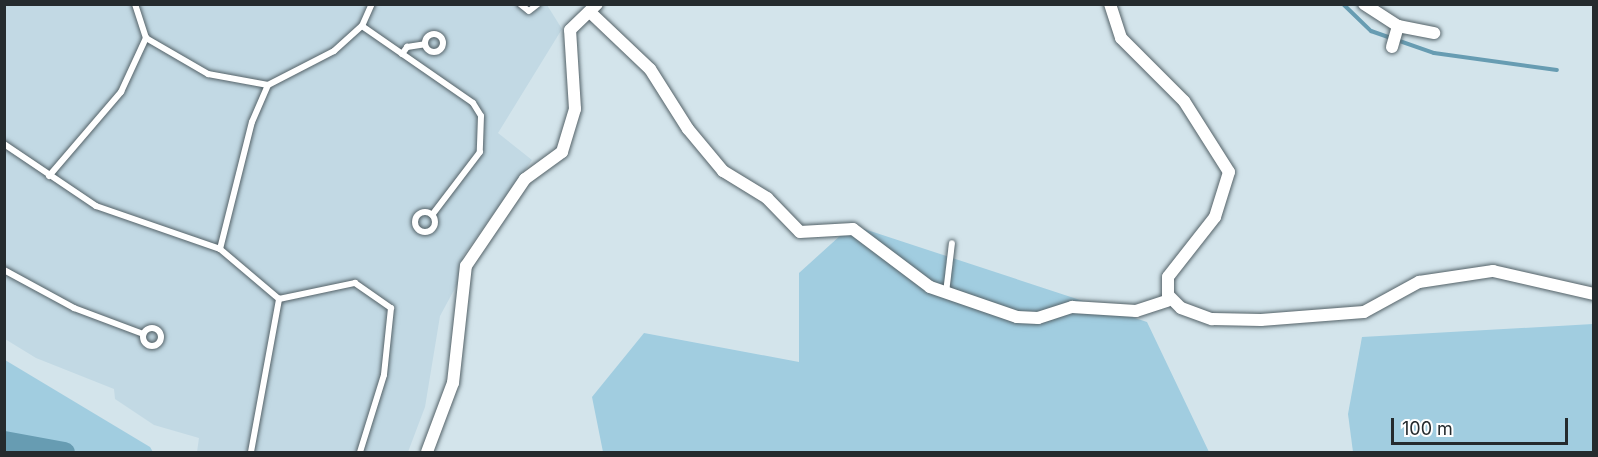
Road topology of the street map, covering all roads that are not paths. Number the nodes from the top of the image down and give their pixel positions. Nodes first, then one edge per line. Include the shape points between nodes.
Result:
1 (135, 4) edge
2 (372, 4) edge
3 (519, 4) edge
4 (538, 4) edge
5 (1110, 4) edge
6 (1364, 4) edge
7 (595, 9) edge
8 (362, 26) junction
9 (1397, 28) junction
10 (1434, 33) dead end
11 (146, 38) junction
12 (425, 44) dead end
13 (1393, 45) dead end
14 (402, 54) junction
15 (268, 86) junction
16 (4, 144) edge
17 (49, 176) junction
18 (432, 214) dead end
19 (952, 243) dead end
20 (220, 249) junction
21 (4, 270) edge
22 (945, 294) junction
23 (1593, 294) edge
24 (279, 299) junction
25 (1167, 301) dead end
26 (143, 334) dead end
27 (251, 453) edge
28 (360, 453) edge
29 (427, 453) edge

1 - 11 lane
2 - 8 lane
3 - 4 lane via 529,11
5 - 23 street via 1121,38 1184,101 1230,172 1215,217 1168,278 1168,295 1181,308 1212,319 1251,320 1364,312 1419,282 1493,272
6 - 9 street
7 - 22 street via 650,69 688,129 723,171 767,198 790,228 810,236 853,230 918,280
7 - 29 street via 570,30 575,109 562,152 525,179 466,266 453,383
8 - 14 lane
8 - 15 lane via 334,51
9 - 10 street
9 - 13 street
11 - 15 lane via 208,74
11 - 17 lane via 116,101
12 - 14 lane via 407,46
14 - 18 lane via 473,103 484,130 480,152
15 - 20 lane via 252,122
16 - 17 lane
17 - 20 lane via 119,217
19 - 22 lane
20 - 24 lane
21 - 26 lane via 74,308
22 - 25 street via 1030,319 1072,307 1136,311
24 - 27 lane
24 - 28 lane via 355,283 391,308 384,375

